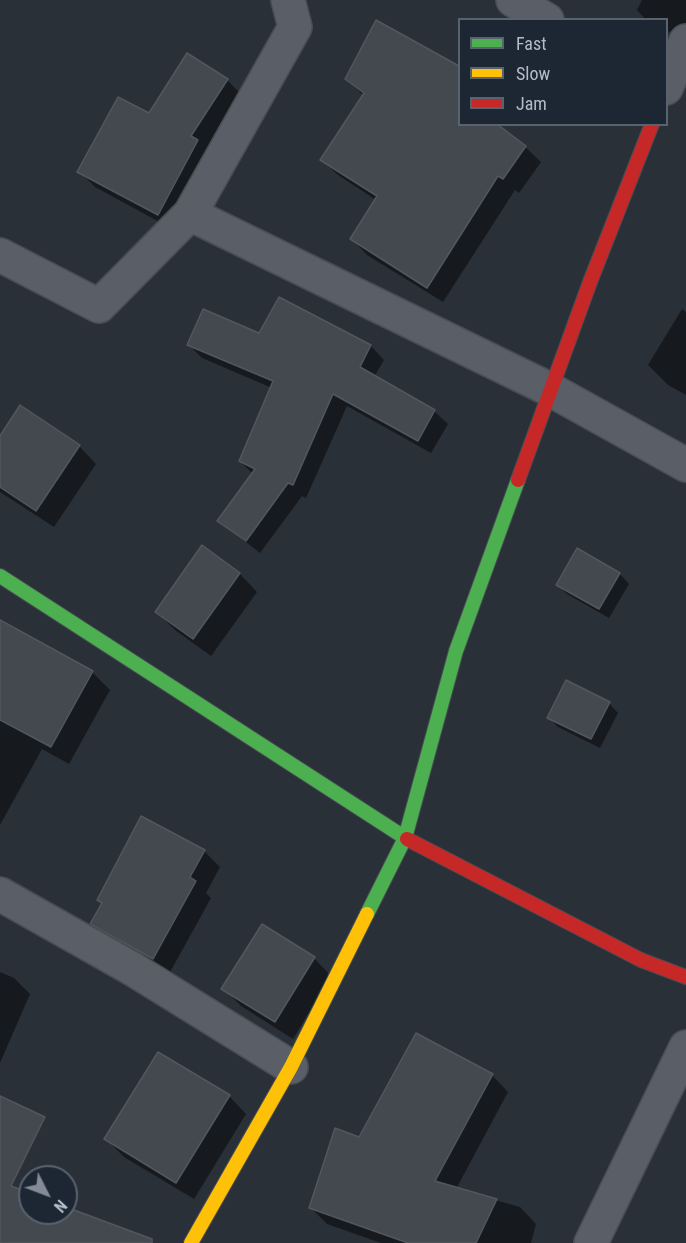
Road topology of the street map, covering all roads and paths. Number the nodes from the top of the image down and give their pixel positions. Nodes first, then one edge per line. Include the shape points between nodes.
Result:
1 (288, 0) edge
2 (513, 0) edge
3 (544, 18) edge
4 (686, 41) edge
5 (668, 83) edge
6 (668, 89) edge
7 (686, 97) edge
8 (651, 126) edge
9 (190, 214) junction
10 (0, 255) edge
11 (551, 390) junction
12 (686, 465) edge
13 (0, 576) edge
14 (405, 838) junction
15 (0, 894) edge
16 (686, 977) edge
17 (686, 1047) edge
18 (291, 1067) junction
19 (191, 1243) edge
20 (591, 1243) edge

1 - 9 street via 295,27
2 - 3 street
4 - 5 street
6 - 7 street
8 - 11 street
9 - 10 street via 99,306
9 - 11 street
11 - 12 street
11 - 14 street via 456,651
13 - 14 street
14 - 16 street via 641,960
14 - 18 street
15 - 18 street
17 - 20 street
18 - 19 street

